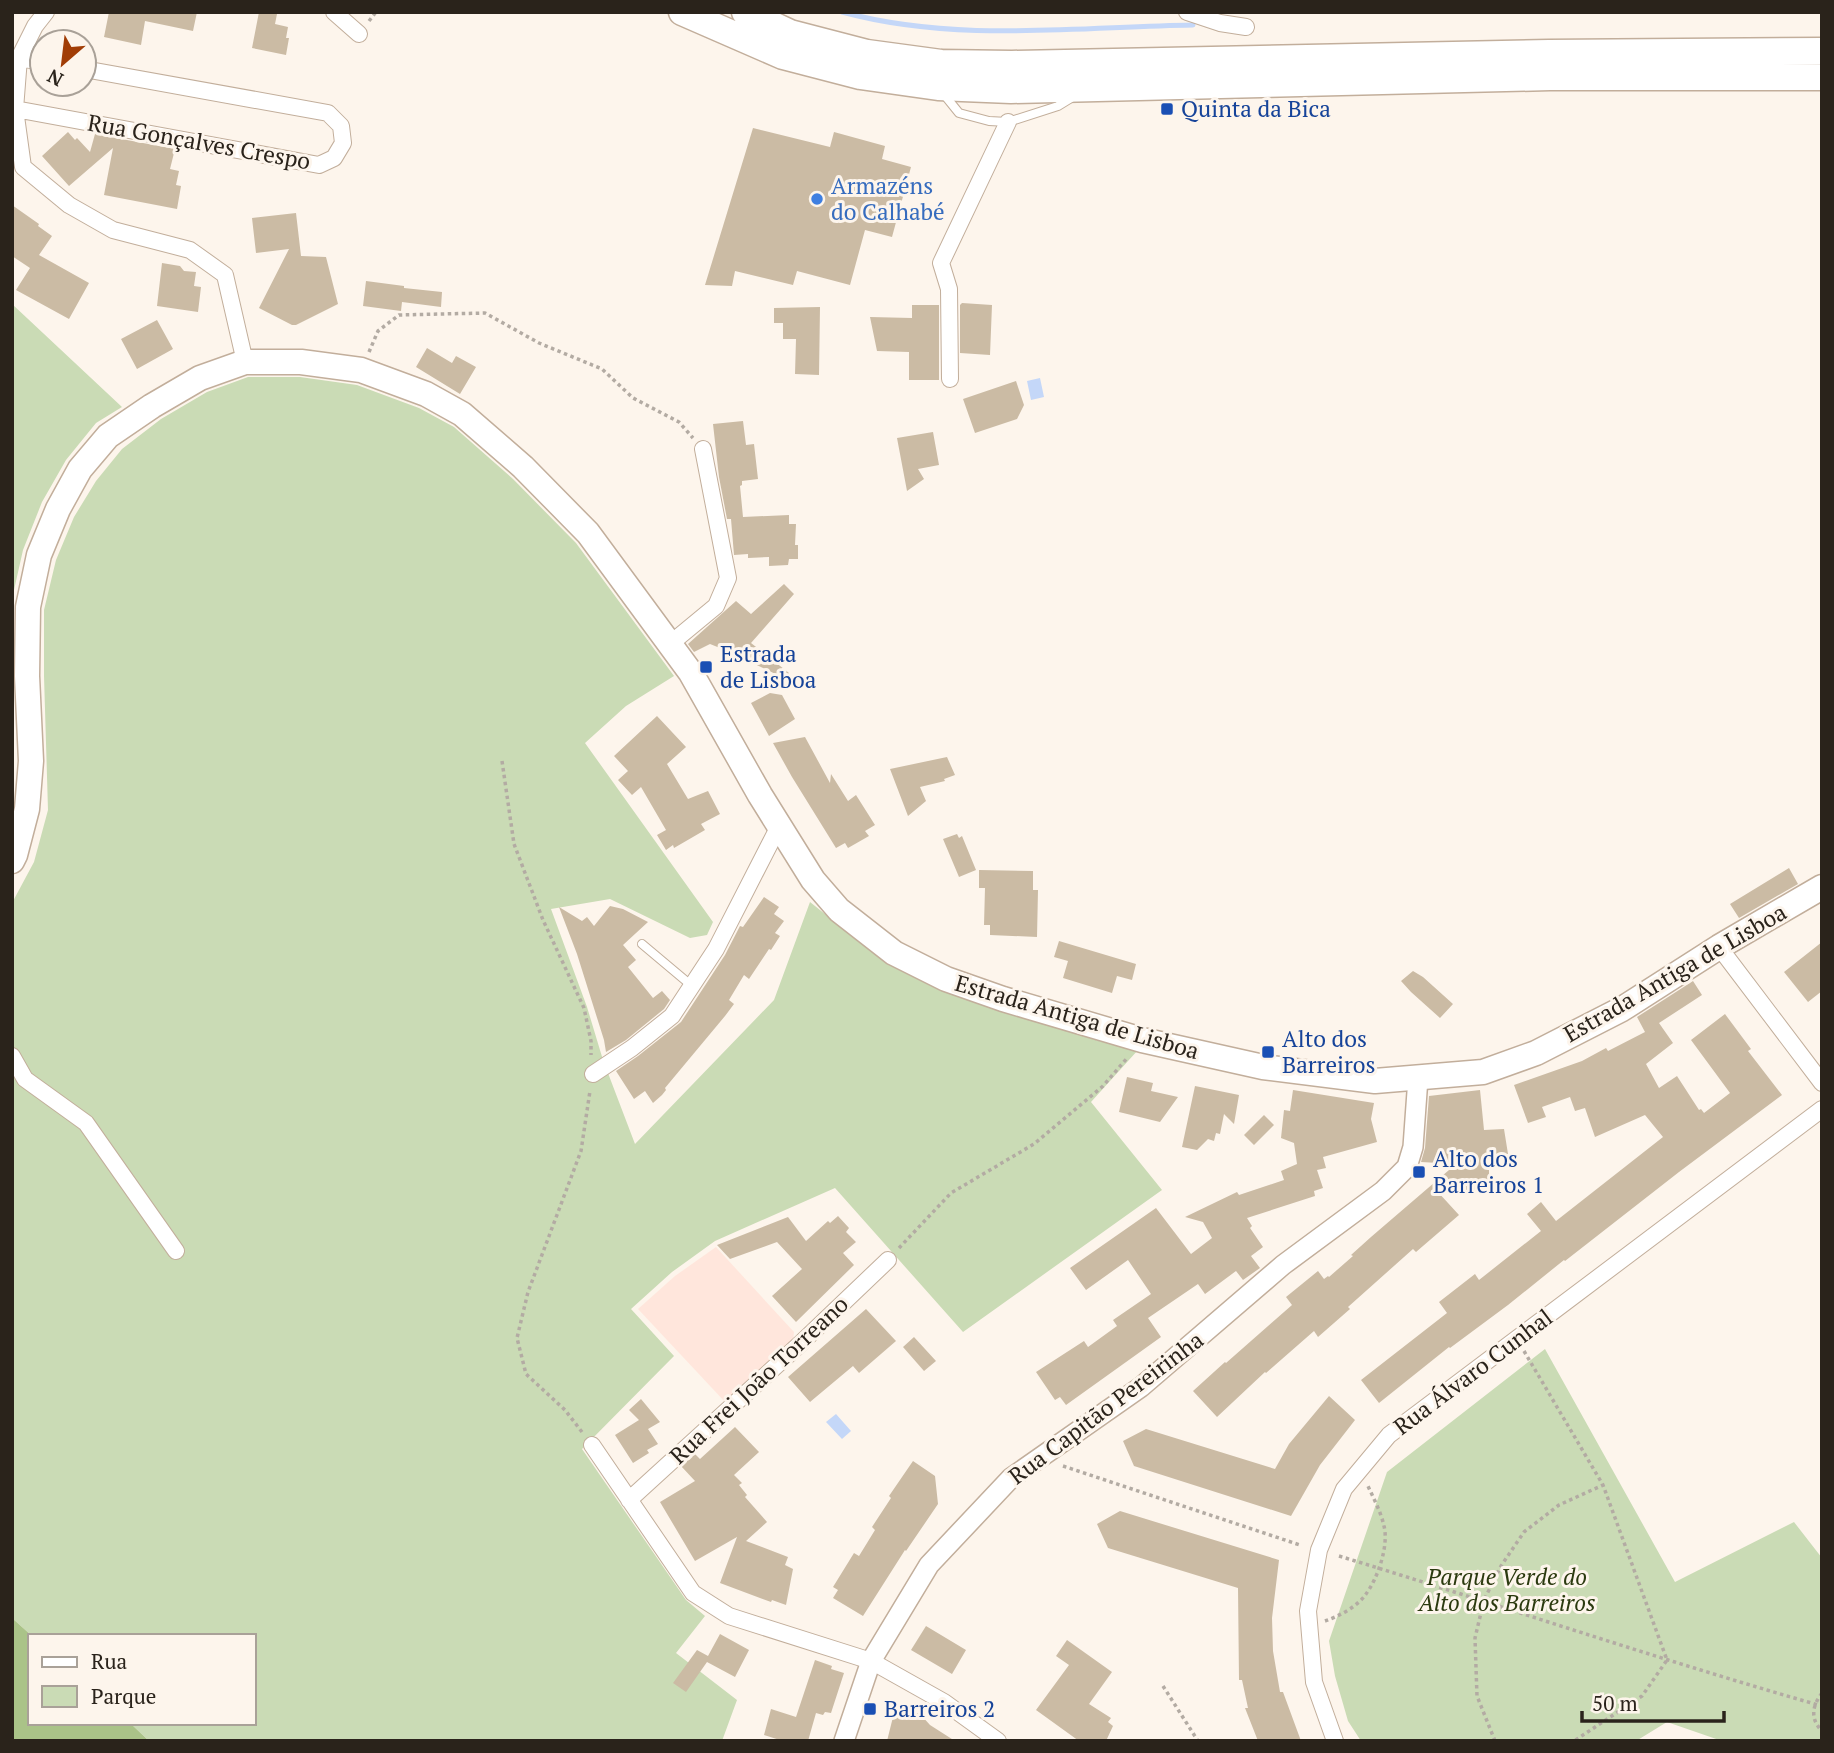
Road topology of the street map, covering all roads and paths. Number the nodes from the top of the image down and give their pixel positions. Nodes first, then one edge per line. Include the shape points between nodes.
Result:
1 (46, 12) edge
2 (334, 12) edge
3 (682, 12) edge
4 (745, 12) edge
5 (1186, 12) edge
6 (1246, 27) dead end
7 (359, 34) dead end
8 (1822, 51) edge
9 (19, 58) junction
10 (28, 60) edge
11 (98, 72) edge
12 (1822, 77) edge
13 (938, 88) junction
14 (1086, 89) junction
15 (15, 109) junction
16 (1008, 122) junction
17 (17, 164) edge
18 (245, 362) junction
19 (361, 370) junction
20 (950, 379) dead end
21 (703, 449) joint
22 (670, 645) junction
23 (502, 761) dead end
24 (779, 825) junction
25 (12, 861) edge
26 (1822, 887) edge
27 (642, 944) dead end
28 (1719, 947) junction
29 (692, 986) junction
30 (1142, 1040) junction
31 (12, 1056) edge
32 (593, 1074) junction
33 (1418, 1078) junction
34 (1822, 1083) edge
35 (1822, 1109) edge
36 (176, 1251) dead end
37 (888, 1260) joint
38 (1516, 1338) junction
39 (592, 1445) joint
40 (1069, 1468) dead end
41 (1603, 1485) junction
42 (1371, 1493) dead end
43 (629, 1500) junction
44 (1300, 1545) dead end
45 (1339, 1556) dead end
46 (1379, 1568) junction
47 (1483, 1601) junction
48 (1310, 1626) junction
49 (1667, 1660) junction
50 (871, 1661) junction
51 (1163, 1686) dead end
52 (1822, 1693) edge
53 (1814, 1704) junction
54 (1822, 1706) edge
55 (1822, 1731) edge
56 (844, 1741) edge
57 (998, 1741) edge
58 (1198, 1741) edge
59 (1335, 1741) edge
60 (1495, 1741) edge
61 (1574, 1741) edge

1 - 9 street
2 - 7 street
3 - 13 highway via 783,56 860,76
4 - 8 highway via 803,37 941,63
5 - 6 street
9 - 10 street
9 - 15 street
11 - 15 street, Rua Gonçalves Crespo via 328,113 341,126 342,143 334,158 319,165
12 - 14 highway via 1550,77
13 - 14 highway
13 - 16 lane via 959,113
14 - 16 lane via 1058,106
15 - 17 street
16 - 20 street via 941,263 949,289
17 - 18 street via 69,205 113,230 190,250 225,275
18 - 19 main road, Estrada Antiga de Lisboa via 301,362
18 - 25 main road, Estrada Antiga de Lisboa via 200,378 108,436 79,469 58,509 39,555 28,607 31,761 27,809
19 - 21 path via 377,331 399,315 485,313 539,343 601,369 633,398 679,422
19 - 22 main road, Estrada Antiga de Lisboa via 426,394 463,414 523,467 588,533
21 - 22 street via 728,578 716,606
22 - 24 main road, Estrada Antiga de Lisboa
23 - 32 path via 514,844 584,1008
24 - 29 street via 716,949
24 - 30 main road, Estrada Antiga de Lisboa via 813,880 839,910 894,953 946,979
26 - 28 main road, Estrada Antiga de Lisboa
27 - 29 lane
28 - 33 main road, Estrada Antiga de Lisboa via 1622,1009 1536,1053 1483,1072
28 - 34 street
29 - 32 street via 672,1016
30 - 33 main road, Estrada Antiga de Lisboa via 1263,1067 1374,1082
30 - 37 path via 1103,1086 1034,1144 951,1193
31 - 36 street via 25,1079 86,1124
32 - 39 path via 581,1151 528,1292 517,1338 526,1374 565,1410
33 - 50 street, Rua Capitão Pereirinha via 1413,1147 1407,1167 1383,1191 1283,1265 1141,1387 1011,1479 929,1565
35 - 38 street, Rua Álvaro Cunhal
37 - 43 street, Rua Frei João Torreano
38 - 41 path
38 - 48 street, Rua Álvaro Cunhal via 1389,1435 1344,1489 1319,1550 1308,1611
39 - 43 street
40 - 44 path
41 - 47 path via 1559,1505 1524,1532
41 - 49 path
42 - 46 path via 1385,1526
43 - 50 street via 693,1593 729,1616
45 - 46 path
46 - 47 path
46 - 48 path via 1367,1594 1355,1605
47 - 49 path
47 - 60 path via 1475,1638 1477,1696
48 - 59 street, Rua Álvaro Cunhal via 1314,1682
49 - 53 path
49 - 61 path via 1642,1696
50 - 56 street, Rua Capitão Pereirinha
50 - 57 street via 944,1702
51 - 58 path
52 - 53 path
53 - 54 path
53 - 55 path via 1816,1726

